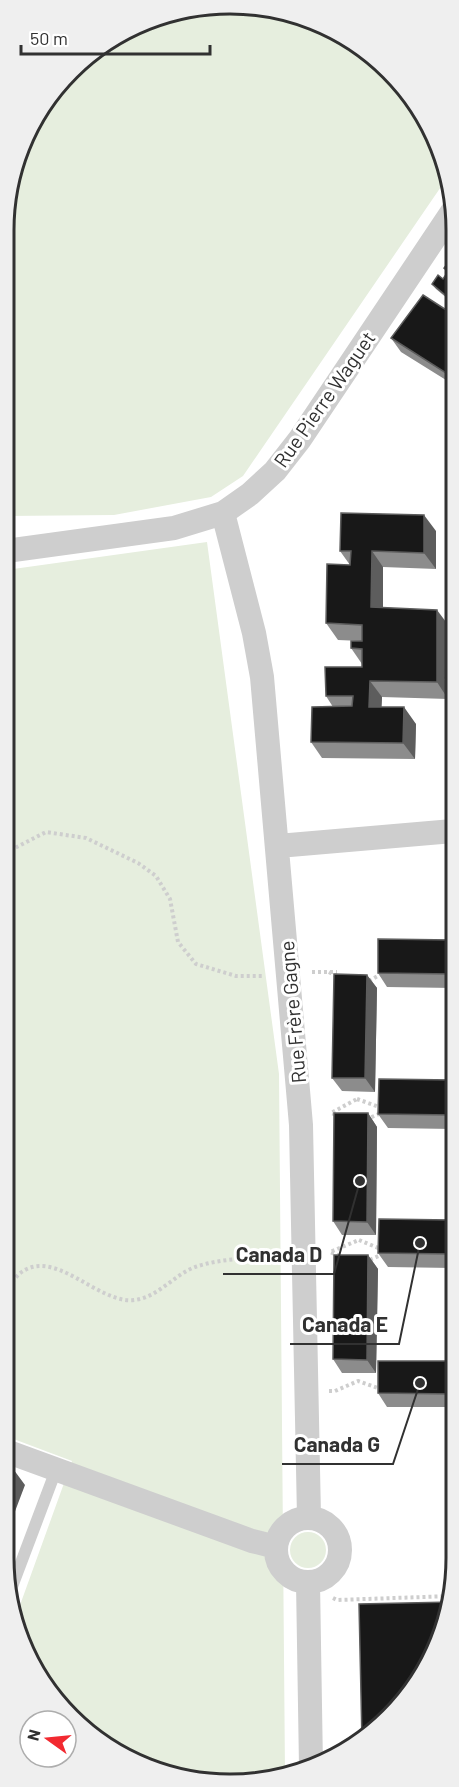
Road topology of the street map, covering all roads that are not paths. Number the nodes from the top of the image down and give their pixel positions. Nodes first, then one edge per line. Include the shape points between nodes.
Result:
1 (445, 222) edge
2 (223, 513) junction
3 (14, 550) edge
4 (446, 832) edge
5 (278, 846) junction
6 (14, 1454) edge
7 (56, 1470) junction
8 (309, 1517) junction
9 (276, 1547) junction
10 (15, 1580) edge
11 (308, 1582) junction
12 (311, 1757) edge

1 - 2 street, Rue Pierre Waguet via 288,455 250,494
2 - 3 street, Rue Pierre Waguet via 174,528
2 - 5 street, Rue Frère Gagne via 259,654
4 - 5 street
5 - 8 street, Rue Frère Gagne via 302,1137
6 - 7 street
7 - 9 street
7 - 10 lane
8 - 9 street via 288,1524
8 - 11 street via 331,1526 341,1552 331,1573
9 - 11 street via 283,1570 296,1580
11 - 12 street

